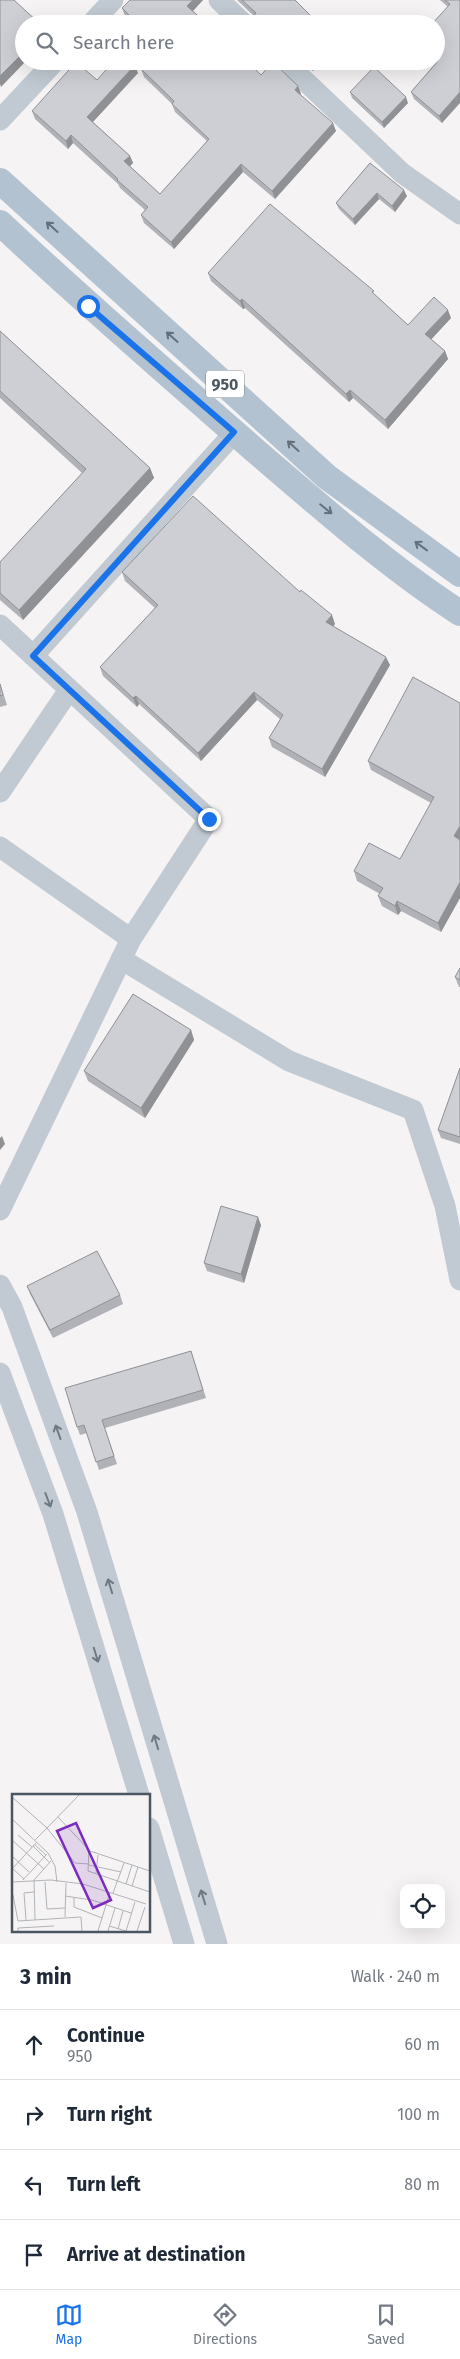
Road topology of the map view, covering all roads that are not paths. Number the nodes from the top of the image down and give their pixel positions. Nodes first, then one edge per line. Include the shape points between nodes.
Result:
1 (113, 0) edge
2 (219, 0) edge
3 (99, 15) edge
4 (235, 15) edge
5 (47, 70) edge
6 (293, 70) edge
7 (0, 120) edge
8 (0, 181) edge
9 (460, 214) edge
10 (0, 223) edge
11 (234, 432) junction
12 (460, 574) edge
13 (460, 613) edge
14 (0, 625) edge
15 (33, 656) junction
16 (69, 690) junction
17 (0, 792) edge
18 (0, 847) edge
19 (131, 939) junction
20 (122, 959) junction
21 (0, 1210) edge
22 (460, 1280) edge
23 (0, 1285) edge
24 (0, 1373) edge
25 (139, 1794) edge
26 (150, 1831) edge
27 (184, 1944) edge
28 (217, 1944) edge

1 - 3 street
2 - 4 street
5 - 7 street
6 - 9 street via 402,173
12 -> 8 main road, 950 via 327,476
10 - 11 main road, 950 / 950 via 88,306
11 -> 13 main road, 950 / 950 via 432,595
11 - 15 street
14 - 15 street
15 - 16 street
16 - 17 street
16 - 19 street via 209,819
18 - 19 street
19 - 20 street
20 - 21 street
20 - 22 street via 289,1061 413,1110 445,1206
28 -> 23 street via 87,1512 12,1307
24 -> 25 street via 53,1514
26 - 27 street

